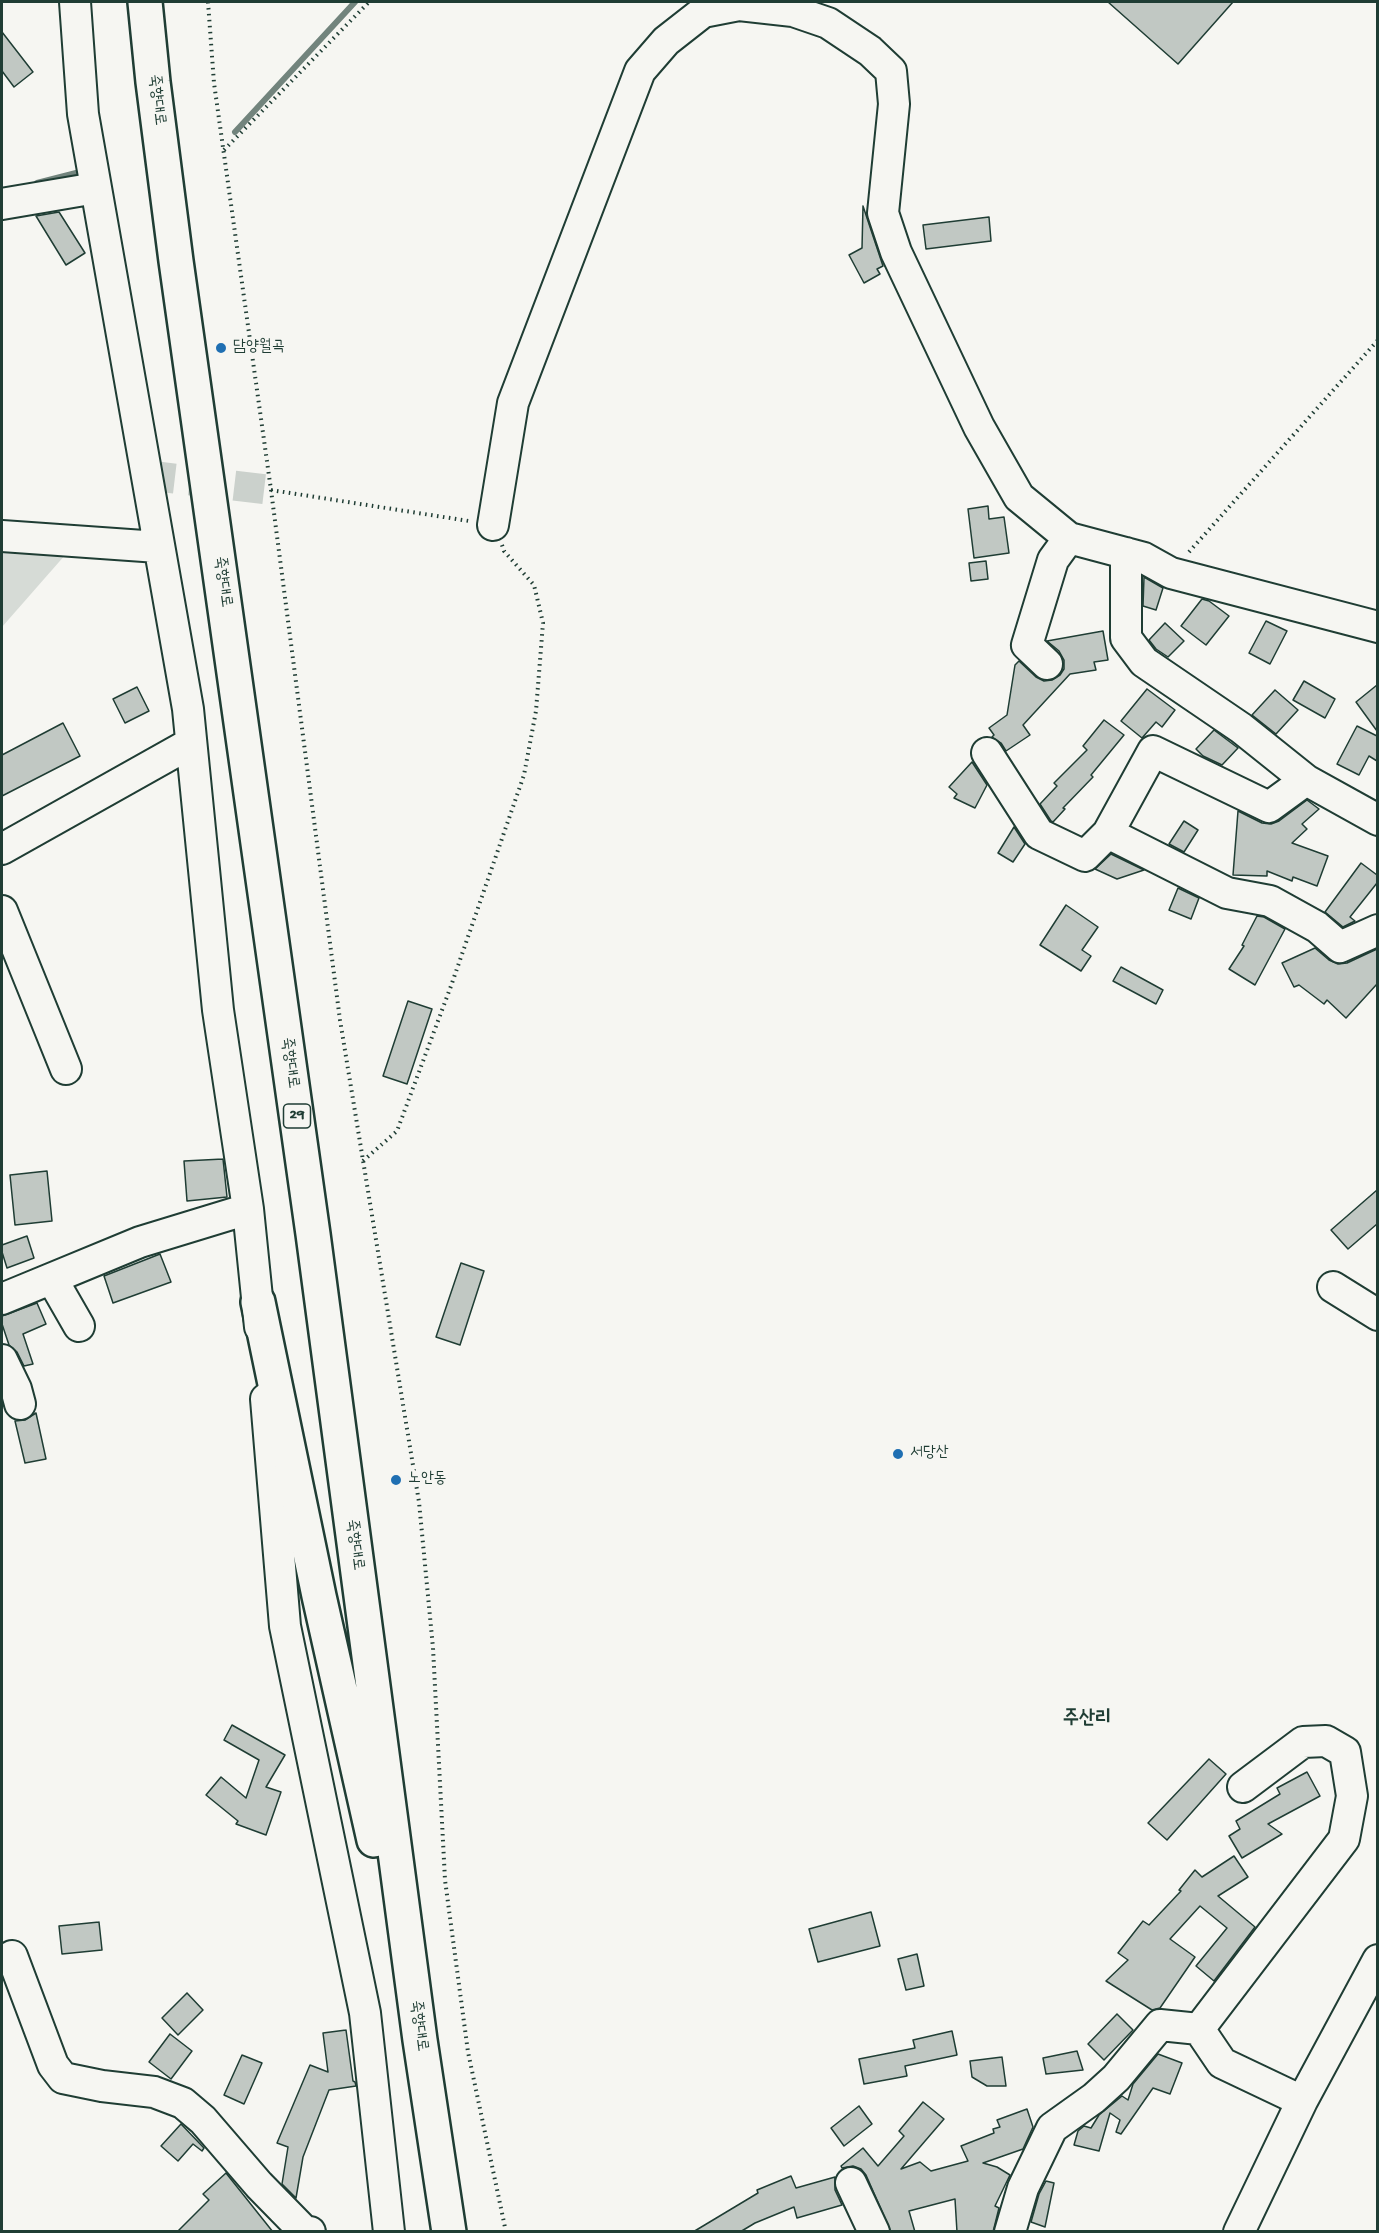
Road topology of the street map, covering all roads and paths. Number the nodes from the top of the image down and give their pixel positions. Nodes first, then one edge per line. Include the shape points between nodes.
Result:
1 (75, 2) edge
2 (145, 2) edge
3 (208, 2) edge
4 (369, 2) edge
5 (223, 151) junction
6 (96, 188) junction
7 (2, 204) edge
8 (1377, 340) edge
9 (271, 490) junction
10 (493, 525) junction
11 (2, 536) edge
12 (1069, 538) junction
13 (159, 547) junction
14 (1126, 554) junction
15 (1171, 573) junction
16 (1377, 627) edge
17 (1047, 664) dead end
18 (191, 743) junction
19 (987, 753) dead end
20 (1306, 780) junction
21 (1377, 820) edge
22 (1108, 832) junction
23 (2, 849) edge
24 (2, 911) edge
25 (1377, 930) edge
26 (66, 1069) dead end
27 (363, 1161) junction
28 (248, 1209) junction
29 (52, 1279) junction
30 (1333, 1287) dead end
31 (2, 1299) edge
32 (258, 1302) junction
33 (1377, 1315) edge
34 (79, 1326) dead end
35 (2, 1360) edge
36 (20, 1404) dead end
37 (1243, 1787) dead end
38 (12, 1956) dead end
39 (1377, 1960) edge
40 (1199, 2029) junction
41 (420, 2040) junction
42 (1302, 2101) junction
43 (851, 2183) dead end
44 (310, 2232) edge
45 (389, 2232) edge
46 (449, 2232) edge
47 (506, 2232) edge
48 (874, 2232) edge
49 (1010, 2232) edge
50 (1239, 2232) edge

1 - 6 street via 83,114
2 - 41 main road, 죽향대로 / 29
3 - 5 path
4 - 5 path
5 - 9 path
6 - 7 street
6 - 13 street
8 - 15 path
9 - 10 path
9 - 27 path via 340,1020
10 - 12 street via 513,403 640,71 666,41 703,12 739,5 793,11 828,23 870,51 891,71 894,104 883,213 896,252 979,427 1019,496
10 - 27 path via 504,551 534,585 543,623 536,711 524,775 397,1131
11 - 13 street
12 - 14 street
12 - 17 street via 1053,560 1027,645
13 - 18 street
14 - 15 street via 1144,558
14 - 20 street via 1126,638 1144,662 1241,728
15 - 16 street
18 - 23 street
18 - 28 street via 218,1010
19 - 22 street via 1039,834 1085,856
20 - 21 street
20 - 22 street via 1269,807 1153,751
22 - 25 street via 1227,893 1270,901 1317,927 1340,947
24 - 26 street
27 - 47 path via 419,1503 433,1648 448,1903 468,2052
28 - 29 street via 140,1242
28 - 32 street
29 - 31 street
29 - 34 street
30 - 33 street
32 - 41 main road via 319,1596
32 - 45 street via 285,1626 365,2013
35 - 36 street
37 - 40 street via 1303,1742 1326,1741 1345,1752 1352,1796 1344,1839
38 - 44 street via 53,2065 63,2078 154,2092 183,2103 204,2120 274,2201 304,2231
39 - 42 street
40 - 42 street via 1222,2063
40 - 49 street via 1160,2025 1116,2078 1052,2128 1023,2188
41 - 46 main road, 죽향대로 / 29
42 - 50 street
43 - 48 street

